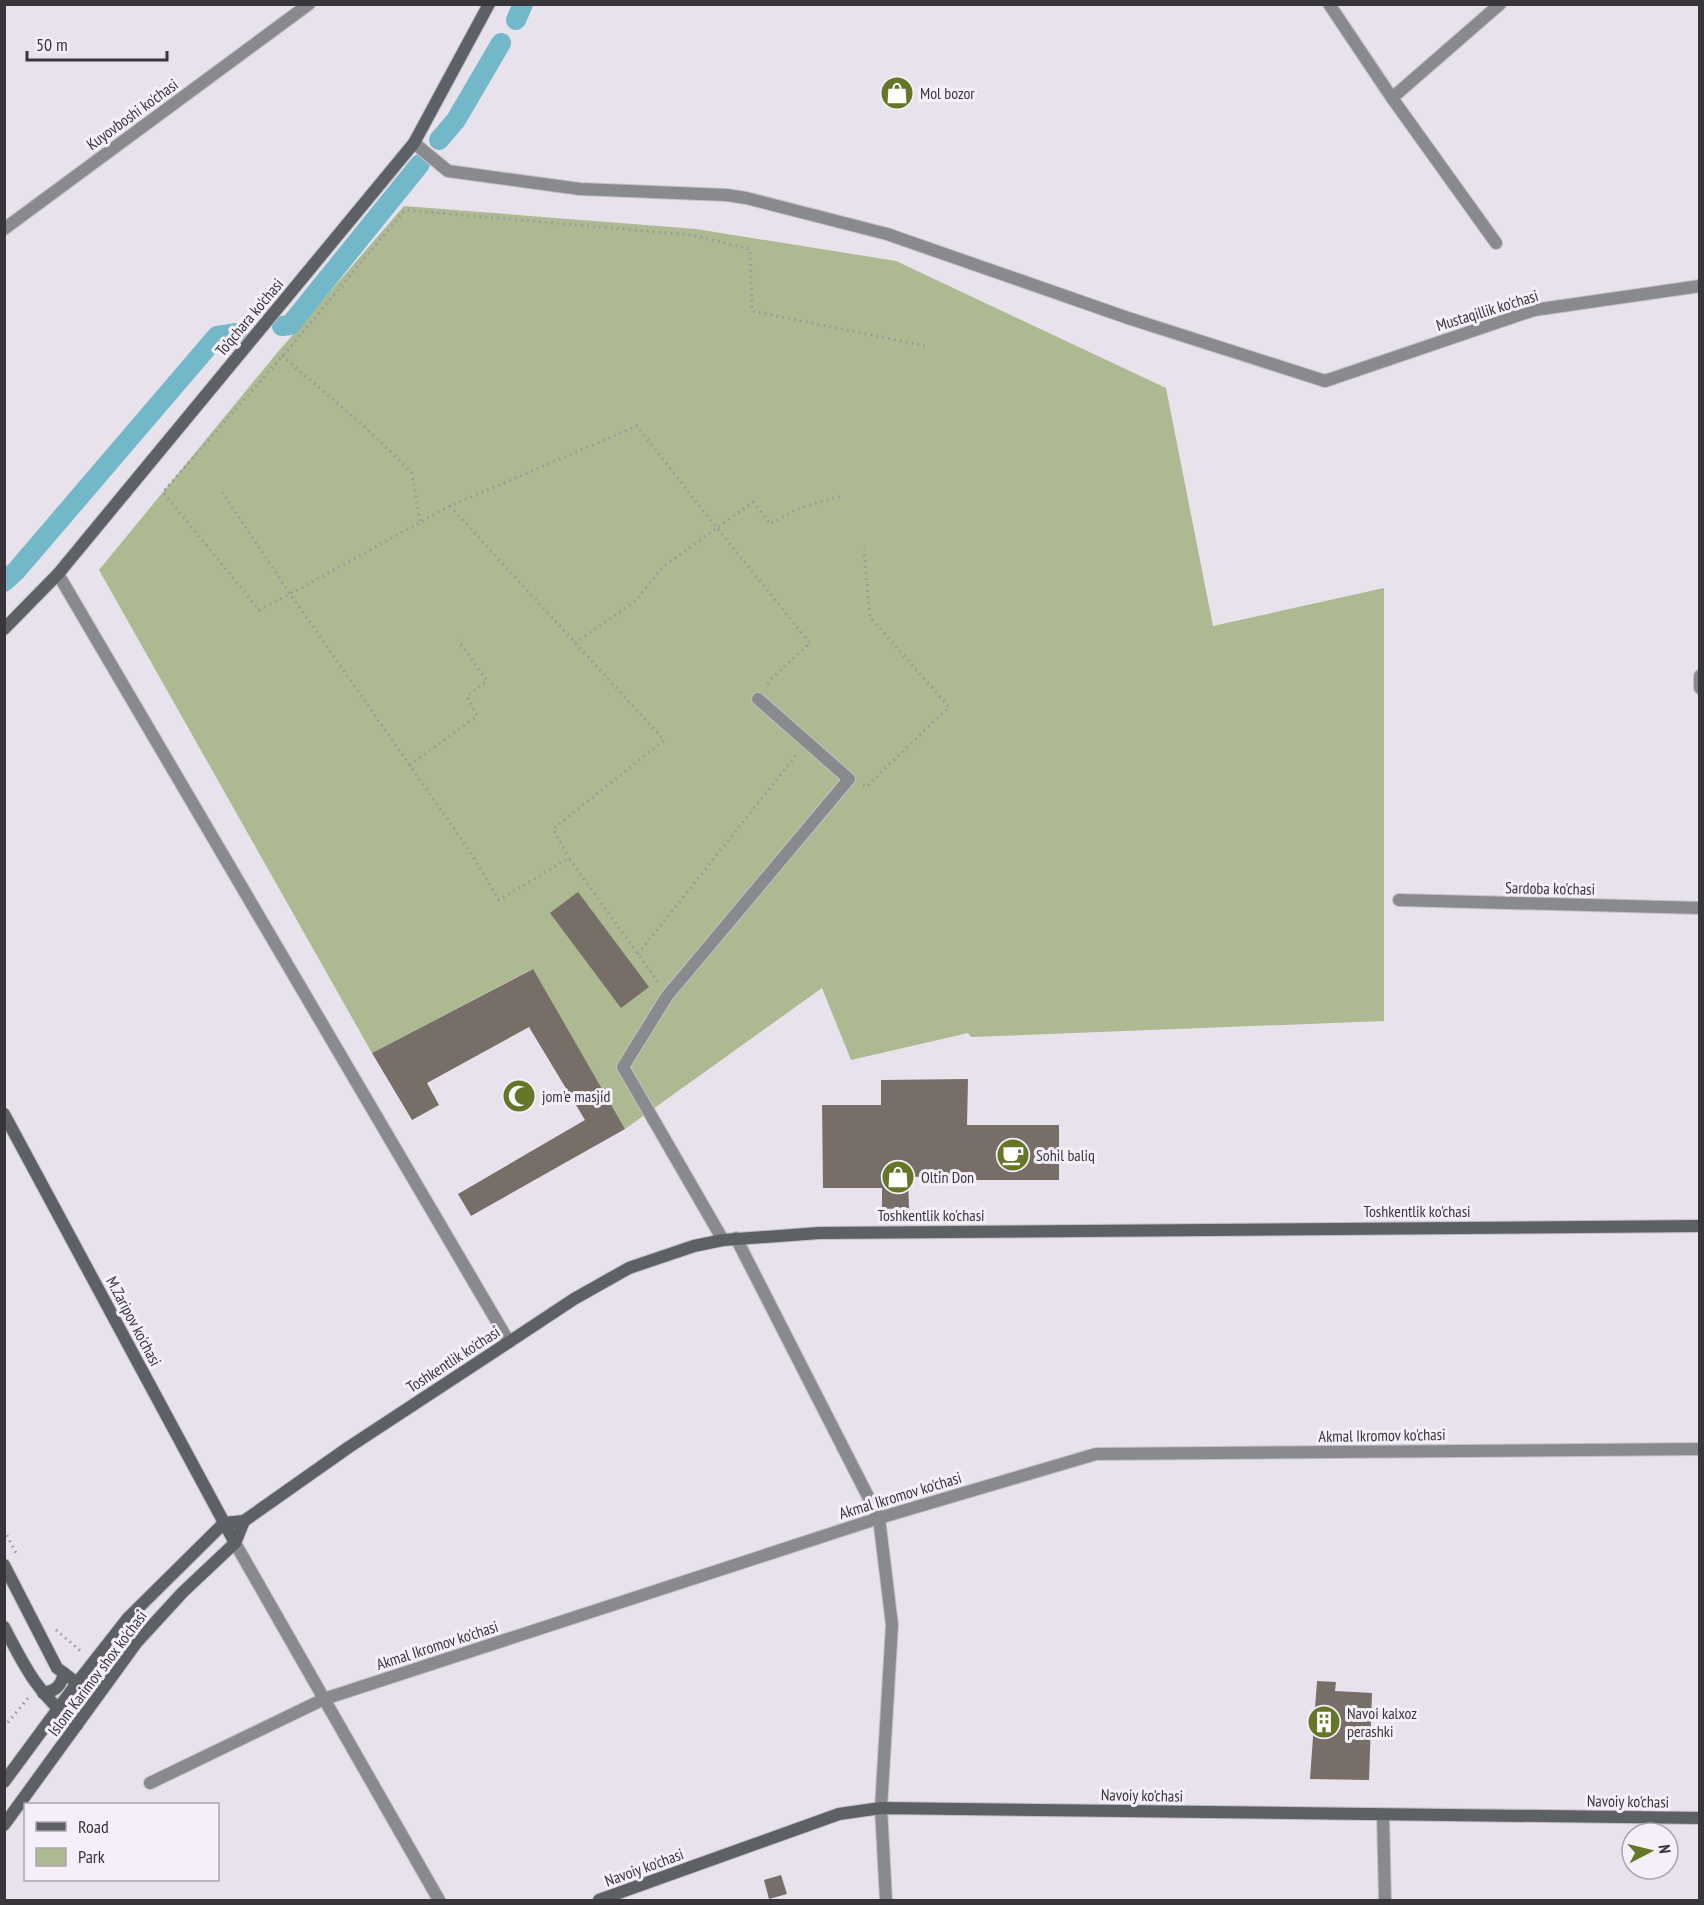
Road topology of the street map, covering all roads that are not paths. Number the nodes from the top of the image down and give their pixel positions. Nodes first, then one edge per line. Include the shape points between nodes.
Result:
1 (309, 4) edge
2 (489, 4) edge
3 (1329, 4) edge
4 (1500, 4) edge
5 (1392, 98) junction
6 (414, 143) junction
7 (4, 229) edge
8 (1496, 243) dead end
9 (1700, 286) edge
10 (58, 574) junction
11 (4, 628) edge
12 (1700, 675) edge
13 (1700, 688) edge
14 (758, 699) road end
15 (1399, 900) dead end
16 (1700, 908) edge
17 (4, 1114) edge
18 (1700, 1226) edge
19 (736, 1238) junction
20 (723, 1240) junction
21 (509, 1342) junction
22 (1700, 1449) edge
23 (879, 1518) junction
24 (244, 1521) junction
25 (224, 1523) junction
26 (236, 1543) junction
27 (4, 1565) edge
28 (4, 1627) edge
29 (64, 1673) junction
30 (77, 1683) junction
31 (43, 1693) junction
32 (324, 1700) junction
33 (92, 1702) junction
34 (58, 1710) junction
35 (77, 1725) junction
36 (4, 1782) edge
37 (150, 1783) dead end
38 (881, 1808) junction
39 (1383, 1815) junction
40 (1700, 1818) edge
41 (4, 1825) edge
42 (439, 1900) edge
43 (599, 1900) edge
44 (886, 1900) edge
45 (1385, 1900) edge

1 - 7 street, Kuyovboshi ko'chasi
2 - 6 street, To'qchara ko'chasi
3 - 5 street
4 - 5 street
5 - 8 street
6 - 9 street, Mustaqillik ko'chasi via 448,171 580,189 726,195 887,234 1325,381 1534,310
6 - 10 street, To'qchara ko'chasi
10 - 11 street, To'qchara ko'chasi
10 - 21 street
12 - 13 street
14 - 20 street via 849,779 668,996 623,1067
15 - 16 street, Sardoba ko'chasi
17 - 25 street, M.Zaripov ko'chasi
18 - 19 street, Toshkentlik ko'chasi via 819,1233
19 - 20 street, Toshkentlik ko'chasi
19 - 23 street
20 - 21 street, Toshkentlik ko'chasi via 628,1268
21 - 24 street, Toshkentlik ko'chasi
22 - 23 street, Akmal Ikromov ko'chasi via 1096,1454
23 - 32 street, Akmal Ikromov ko'chasi
23 - 38 street via 892,1625
24 - 25 street
24 - 26 street, Islom Karimov shox ko'chasi
25 - 26 street, M.Zaripov ko'chasi
25 - 30 street, Islom Karimov shox ko'chasi via 128,1618
26 - 32 street
26 - 33 street, Islom Karimov shox ko'chasi via 137,1642
27 - 29 street via 57,1668
28 - 31 street
29 - 30 street
29 - 31 street via 61,1684
30 - 33 street
30 - 34 street, Islom Karimov shox ko'chasi
31 - 34 street
32 - 37 street, Akmal Ikromov ko'chasi
32 - 42 street
33 - 35 street, Islom Karimov shox ko'chasi
34 - 35 street
34 - 36 street, Islom Karimov shox ko'chasi
35 - 41 street, Islom Karimov shox ko'chasi
38 - 39 street, Navoiy ko'chasi
38 - 43 street, Navoiy ko'chasi via 839,1814
38 - 44 street
39 - 40 street, Navoiy ko'chasi
39 - 45 street

